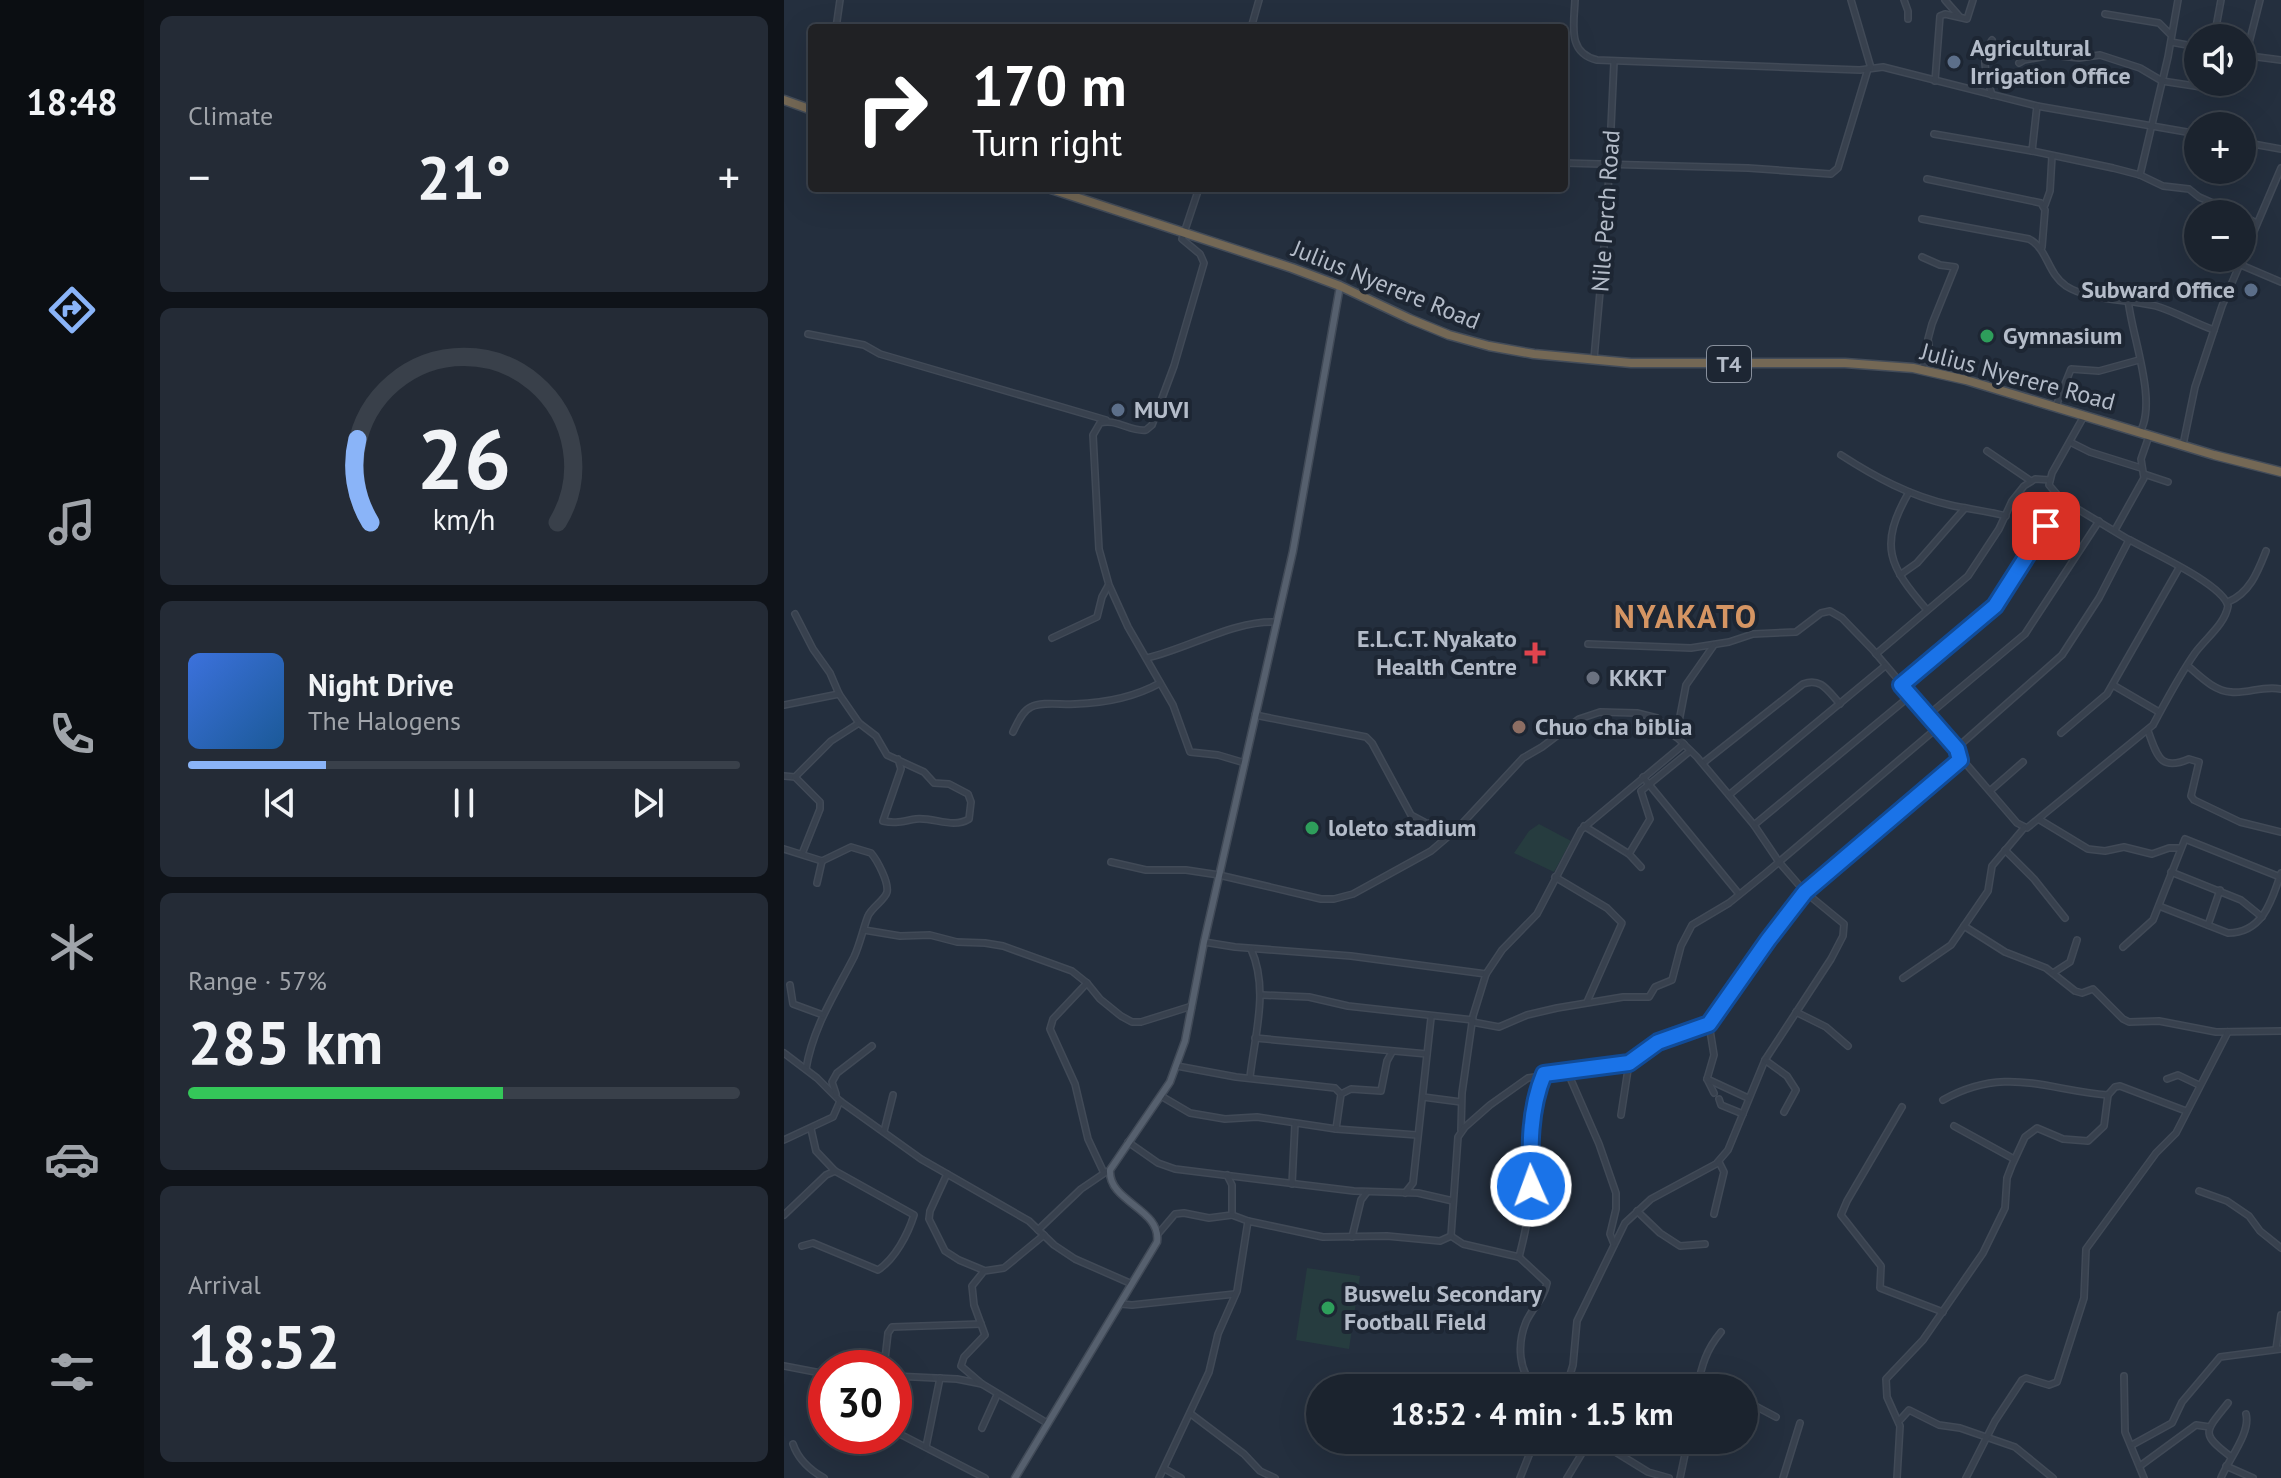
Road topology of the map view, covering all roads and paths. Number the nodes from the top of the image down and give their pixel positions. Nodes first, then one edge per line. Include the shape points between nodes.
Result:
1 (840, 0) edge
2 (1259, 0) edge
3 (1575, 0) edge
4 (1851, 0) edge
5 (1904, 0) edge
6 (1945, 0) edge
7 (1973, 0) edge
8 (2178, 0) edge
9 (2221, 0) edge
10 (2260, 0) edge
11 (2105, 14) dead end
12 (1960, 17) junction
13 (1908, 19) dead end
14 (837, 24) edge
15 (1252, 24) edge
16 (2217, 24) edge
17 (2253, 24) edge
18 (2171, 39) junction
19 (1992, 40) dead end
20 (2184, 43) edge
21 (2256, 57) edge
22 (2281, 60) edge
23 (1614, 62) junction
24 (2019, 63) dead end
25 (1870, 68) junction
26 (1935, 81) junction
27 (2162, 81) junction
28 (2184, 84) edge
29 (1992, 96) junction
30 (784, 100) edge
31 (2037, 106) junction
32 (808, 108) edge
33 (2150, 125) junction
34 (2184, 131) edge
35 (1934, 134) dead end
36 (2256, 145) edge
37 (2281, 149) edge
38 (2032, 151) junction
39 (2052, 156) junction
40 (1568, 163) edge
41 (1610, 165) junction
42 (2281, 168) edge
43 (2140, 175) junction
44 (1927, 179) dead end
45 (1060, 192) edge
46 (1198, 192) edge
47 (2206, 200) edge
48 (2045, 206) junction
49 (1922, 219) dead end
50 (2257, 223) edge
51 (1184, 232) junction
52 (2042, 248) junction
53 (1922, 257) dead end
54 (2256, 271) edge
55 (2238, 272) edge
56 (2281, 282) edge
57 (1340, 286) junction
58 (2128, 299) junction
59 (2214, 330) junction
60 (808, 334) dead end
61 (1594, 360) junction
62 (2139, 360) junction
63 (1922, 369) junction
64 (2056, 406) junction
65 (2085, 415) junction
66 (1107, 421) junction
67 (2145, 434) junction
68 (2070, 442) junction
69 (2183, 445) junction
70 (1987, 451) dead end
71 (1841, 455) dead end
72 (2143, 471) junction
73 (2281, 472) edge
74 (2050, 480) junction
75 (2031, 481) junction
76 (2168, 482) dead end
77 (1909, 492) junction
78 (2061, 499) junction
79 (1965, 508) junction
80 (2006, 516) junction
81 (2099, 521) junction
82 (2115, 530) junction
83 (2129, 540) junction
84 (2266, 551) dead end
85 (2179, 568) junction
86 (1900, 575) junction
87 (1109, 585) junction
88 (2228, 602) junction
89 (1927, 610) junction
90 (795, 614) dead end
91 (1276, 622) junction
92 (1052, 638) dead end
93 (1588, 644) dead end
94 (1715, 645) junction
95 (1876, 654) junction
96 (1146, 658) junction
97 (1885, 666) junction
98 (2188, 666) junction
99 (1160, 683) junction
100 (1901, 685) junction
101 (2113, 685) junction
102 (2281, 689) edge
103 (839, 694) junction
104 (1910, 696) junction
105 (1840, 704) junction
106 (784, 705) edge
107 (2159, 712) junction
108 (1255, 715) junction
109 (1927, 716) junction
110 (859, 723) junction
111 (1937, 728) junction
112 (2148, 731) junction
113 (1013, 732) dead end
114 (2061, 733) dead end
115 (1676, 737) junction
116 (1684, 744) junction
117 (1957, 749) junction
118 (1690, 751) junction
119 (1961, 758) junction
120 (898, 759) junction
121 (2023, 762) dead end
122 (1245, 763) junction
123 (1703, 763) junction
124 (784, 776) edge
125 (795, 777) junction
126 (1643, 777) junction
127 (1648, 784) junction
128 (1991, 790) junction
129 (1729, 795) junction
130 (2040, 820) junction
131 (1754, 825) junction
132 (1584, 826) junction
133 (1458, 828) junction
134 (2024, 828) junction
135 (2281, 832) edge
136 (2180, 848) junction
137 (784, 849) edge
138 (2005, 850) junction
139 (802, 854) junction
140 (1629, 854) junction
141 (822, 861) junction
142 (1111, 862) dead end
143 (1779, 862) junction
144 (1641, 867) dead end
145 (2171, 872) junction
146 (1219, 875) junction
147 (2280, 875) edge
148 (1555, 877) junction
149 (817, 883) dead end
150 (2220, 890) junction
151 (1805, 892) junction
152 (1739, 894) junction
153 (2159, 906) junction
154 (2263, 917) junction
155 (2065, 918) dead end
156 (2208, 925) junction
157 (1964, 926) junction
158 (864, 930) junction
159 (2077, 940) dead end
160 (1204, 942) junction
161 (2123, 947) dead end
162 (1251, 948) junction
163 (2053, 973) junction
164 (1486, 974) junction
165 (1903, 978) dead end
166 (1087, 983) junction
167 (790, 985) dead end
168 (1262, 995) junction
169 (1586, 1003) junction
170 (1192, 1006) junction
171 (1796, 1012) junction
172 (823, 1016) junction
173 (1431, 1018) junction
174 (1472, 1021) junction
175 (1709, 1024) junction
176 (2281, 1031) edge
177 (2228, 1032) junction
178 (1255, 1038) junction
179 (872, 1046) dead end
180 (1848, 1046) dead end
181 (1393, 1051) junction
182 (784, 1053) edge
183 (1427, 1054) junction
184 (1765, 1060) junction
185 (1629, 1063) junction
186 (1177, 1066) junction
187 (806, 1069) junction
188 (1568, 1073) junction
189 (1544, 1074) junction
190 (1250, 1077) junction
191 (1707, 1079) junction
192 (2167, 1079) dead end
193 (2199, 1085) junction
194 (1714, 1093) dead end
195 (1341, 1094) junction
196 (893, 1095) dead end
197 (2108, 1095) junction
198 (1161, 1096) junction
199 (1423, 1097) junction
200 (1748, 1098) junction
201 (838, 1099) junction
202 (1719, 1099) dead end
203 (1943, 1100) dead end
204 (1461, 1102) junction
205 (1902, 1107) dead end
206 (2186, 1111) junction
207 (1784, 1112) dead end
208 (1743, 1114) junction
209 (1621, 1115) dead end
210 (1295, 1124) junction
211 (1954, 1126) dead end
212 (811, 1129) junction
213 (1336, 1129) junction
214 (884, 1131) junction
215 (1461, 1131) junction
216 (1417, 1135) junction
217 (784, 1140) edge
218 (1128, 1142) junction
219 (2014, 1159) junction
220 (1719, 1162) junction
221 (835, 1171) junction
222 (1107, 1172) junction
223 (947, 1174) junction
224 (1227, 1175) junction
225 (1242, 1177) junction
226 (1413, 1183) junction
227 (1292, 1184) junction
228 (1232, 1185) junction
229 (2199, 1191) dead end
230 (1367, 1192) junction
231 (1405, 1193) junction
232 (1418, 1193) junction
233 (1232, 1198) junction
234 (1453, 1201) junction
235 (1637, 1211) junction
236 (1714, 1214) dead end
237 (784, 1215) edge
238 (914, 1215) junction
239 (1232, 1215) junction
240 (929, 1216) junction
241 (1219, 1216) junction
242 (1248, 1221) junction
243 (1038, 1230) junction
244 (1158, 1234) junction
245 (1044, 1235) junction
246 (1451, 1236) junction
247 (1352, 1237) junction
248 (1614, 1244) junction
249 (1705, 1244) dead end
250 (802, 1246) dead end
251 (2281, 1248) edge
252 (1519, 1257) junction
253 (984, 1271) junction
254 (1132, 1284) junction
255 (1236, 1294) junction
256 (1121, 1304) junction
257 (1943, 1312) junction
258 (2281, 1315) edge
259 (981, 1324) junction
260 (1721, 1332) dead end
261 (2278, 1349) edge
262 (886, 1350) edge
263 (784, 1366) edge
264 (808, 1371) edge
265 (1525, 1374) edge
266 (1570, 1374) edge
267 (1700, 1374) edge
268 (2124, 1376) dead end
269 (912, 1377) edge
270 (940, 1378) junction
271 (982, 1384) junction
272 (997, 1395) junction
273 (2228, 1403) dead end
274 (1758, 1407) edge
275 (1191, 1414) junction
276 (2246, 1414) dead end
277 (1776, 1417) dead end
278 (1900, 1420) junction
279 (1047, 1423) junction
280 (1800, 1423) dead end
281 (2210, 1427) junction
282 (982, 1428) dead end
283 (1987, 1437) junction
284 (912, 1440) edge
285 (793, 1444) dead end
286 (2132, 1445) junction
287 (926, 1447) junction
288 (1529, 1454) edge
289 (1583, 1454) edge
290 (1615, 1454) edge
291 (1685, 1454) edge
292 (2230, 1456) junction
293 (2140, 1466) junction
294 (2226, 1466) junction
295 (1165, 1469) junction
296 (1647, 1475) edge
297 (824, 1478) edge
298 (985, 1478) edge
299 (1015, 1478) edge
300 (1159, 1478) edge
301 (1181, 1478) edge
302 (1275, 1478) edge
303 (1520, 1478) edge
304 (1567, 1478) edge
305 (1669, 1478) edge
306 (1680, 1478) edge
307 (1783, 1478) edge
308 (1897, 1478) edge
309 (1966, 1478) edge
310 (2053, 1478) edge
311 (2144, 1478) edge
312 (2221, 1478) edge
313 (2253, 1478) edge

1 - 14 street
2 - 15 street
3 - 23 street via 1577,48 1589,58
4 - 25 street
5 - 13 street
6 - 12 street
7 - 12 street via 1969,18
8 - 18 street
9 - 16 street
10 - 17 street
11 - 18 street via 2159,23
12 - 26 street via 1940,16
18 - 20 street
18 - 27 street
19 - 29 street via 1985,69
21 - 22 street
23 - 25 street
23 - 41 street, Nile Perch Road
24 - 27 street via 2052,55 2100,55
25 - 26 street
25 - 41 street via 1838,168 1831,174
26 - 29 street
27 - 28 street
27 - 33 street
29 - 31 street
30 - 32 highway
31 - 33 street
31 - 38 street
33 - 34 street
33 - 43 street
35 - 38 street
36 - 37 street
38 - 39 street
39 - 43 street
39 - 48 street
40 - 41 street
41 - 61 street, Nile Perch Road
42 - 50 street
43 - 47 street via 2163,186 2189,189
44 - 48 street
45 - 51 highway, Julius Nyerere Road / T4
46 - 51 street
48 - 52 street
49 - 52 street via 2024,237
51 - 57 highway, Julius Nyerere Road / T4
51 - 66 street via 1183,242 1204,263 1152,425 1139,431
52 - 58 street via 2050,269 2067,287
53 - 63 street via 1955,267 1931,328 1930,352
54 - 56 street
55 - 59 street
57 - 61 highway, Julius Nyerere Road / T4 via 1449,335 1534,354
57 - 91 main road
58 - 59 street
58 - 62 street
59 - 69 street
60 - 66 street via 864,345
61 - 63 highway, Julius Nyerere Road / T4 via 1859,363
62 - 64 street via 2099,371 2071,369
62 - 67 street
63 - 64 highway, Julius Nyerere Road / T4
64 - 65 highway, Julius Nyerere Road / T4
65 - 67 highway, Julius Nyerere Road / T4
65 - 68 street
66 - 87 street via 1093,435 1099,549
67 - 69 highway, Julius Nyerere Road / T4
67 - 72 street
68 - 72 street
68 - 74 street
69 - 73 highway, Julius Nyerere Road / T4
70 - 75 street
71 - 77 street
72 - 76 street
72 - 82 street via 2142,483
74 - 75 street
74 - 78 street via 2051,490
75 - 80 street
77 - 79 street
77 - 86 street via 1890,544
78 - 81 street
78 - 100 street via 1995,606
79 - 80 street
79 - 86 street
80 - 89 street via 1968,576
81 - 82 street
81 - 109 street via 2025,634
82 - 83 street
83 - 85 street
83 - 117 street via 2062,655
84 - 88 street via 2254,580
85 - 88 street
85 - 101 street
86 - 89 street
87 - 92 street via 1097,617
87 - 96 street
88 - 98 street via 2228,612
89 - 95 street
90 - 103 street
91 - 96 street via 1244,625
91 - 108 main road
93 - 94 street via 1667,649
94 - 95 street via 1753,634 1796,632 1830,611
94 - 115 street via 1686,685
95 - 97 street
96 - 99 street
97 - 100 street
97 - 105 street
98 - 102 street via 2223,691
98 - 107 street
99 - 113 street via 1129,697 1034,705
99 - 122 street via 1190,752
100 - 104 street
101 - 107 street
101 - 114 street
103 - 106 street
103 - 110 street
104 - 109 street
104 - 131 street
105 - 123 street via 1821,682 1803,684
105 - 129 street
107 - 112 street
108 - 122 main road
108 - 133 street via 1366,737 1411,815
109 - 111 street
110 - 120 street via 876,736 887,755
110 - 125 street via 831,741
111 - 117 street
111 - 143 street
112 - 130 street
112 - 135 street via 2154,752 2168,763 2199,762 2194,800 2240,822
115 - 116 street
115 - 133 street via 1646,714 1600,712 1579,719 1523,758
116 - 118 street
116 - 126 street
117 - 119 street
118 - 123 street
118 - 127 street
119 - 128 street
119 - 151 street
120 - 120 street via 901,769 883,821 969,819 968,794 934,783
121 - 128 street
122 - 146 main road
123 - 129 street
124 - 125 street
125 - 139 street via 820,805
126 - 127 street
126 - 132 street
127 - 140 street via 1640,793 1650,819
127 - 152 street
128 - 134 street
129 - 131 street
130 - 134 street
130 - 136 street via 2088,849 2124,847 2154,854
131 - 143 street
132 - 140 street
132 - 148 street
133 - 146 street via 1407,866 1334,899
134 - 138 street
136 - 145 street
136 - 147 street via 2188,839
137 - 139 street
138 - 155 street
138 - 157 street via 1990,870 1988,891
139 - 141 street
140 - 144 street
141 - 149 street
141 - 158 street via 851,847 873,855 887,893
142 - 146 street
143 - 151 street
143 - 152 street
145 - 150 street
145 - 153 street
146 - 160 main road
147 - 154 street
148 - 164 street via 1537,914
148 - 169 street via 1622,923
150 - 154 street
150 - 156 street
151 - 171 street via 1845,927
151 - 175 street
152 - 169 street via 1692,925 1672,980 1655,987 1649,997
153 - 156 street
153 - 161 street via 2149,925
154 - 156 street via 2235,933
157 - 163 street
157 - 165 street via 1944,952
158 - 166 street via 993,943 1072,971
158 - 172 street
159 - 163 street via 2070,962
160 - 162 street
160 - 170 main road
162 - 164 street
162 - 168 street
163 - 177 street via 2078,993 2093,989 2129,1022 2159,1021
164 - 174 street
166 - 170 street via 1132,1022
166 - 222 street via 1050,1029 1073,1078 1088,1139
167 - 172 street via 793,1004
168 - 173 street via 1309,997
168 - 178 street
169 - 174 street via 1527,1015 1503,1026
170 - 186 main road
171 - 180 street
171 - 184 street
172 - 187 street via 813,1034
173 - 174 street
173 - 183 street
174 - 204 street
175 - 185 street via 1658,1042
175 - 191 street via 1714,1055
176 - 177 street
177 - 193 street
178 - 181 street
178 - 190 street
179 - 201 street via 837,1073 832,1082
181 - 183 street
181 - 195 street via 1382,1090 1351,1089
182 - 187 street
183 - 199 street
184 - 200 street
184 - 207 street via 1796,1090
185 - 188 street
185 - 209 street
186 - 190 street
186 - 198 main road
187 - 201 street
188 - 189 street
188 - 248 street via 1616,1193 1610,1234
189 - 215 street via 1518,1083
189 - 252 street via 1533,1107 1530,1199
190 - 195 street via 1330,1087
191 - 194 street
191 - 200 street
192 - 193 street via 2178,1075
193 - 206 street
195 - 213 street
196 - 214 street
197 - 203 street via 2019,1080
197 - 206 street via 2120,1086
197 - 219 street via 2106,1122 2090,1140 2068,1141 2037,1128 2025,1137
198 - 210 street via 1190,1113
198 - 218 main road
199 - 204 street
199 - 216 street
200 - 208 street
201 - 212 street via 833,1117
201 - 214 street
202 - 208 street via 1721,1105
204 - 215 street
205 - 257 street via 1841,1215 1881,1266 1880,1288
206 - 283 street via 2176,1133 2084,1252 2084,1298 2057,1382 2022,1380
208 - 220 street
210 - 213 street
210 - 227 street
211 - 219 street
212 - 217 street
212 - 221 street via 816,1151
213 - 216 street
214 - 223 street
215 - 234 street
216 - 226 street
218 - 222 main road
218 - 224 street via 1164,1166
219 - 257 street via 1995,1233
220 - 235 street
220 - 236 street via 1724,1172
221 - 237 street
221 - 238 street
222 - 243 street
222 - 244 main road via 1113,1186
223 - 240 street
223 - 243 street
224 - 225 street
224 - 228 street
225 - 227 street
225 - 228 street
226 - 231 street
226 - 232 street
227 - 230 street
228 - 233 street
229 - 251 street via 2249,1216
230 - 231 street
230 - 247 street
231 - 232 street
232 - 234 street
233 - 239 street
233 - 241 street
234 - 246 street
235 - 248 street
235 - 249 street via 1680,1246
238 - 240 street
238 - 250 street via 905,1237 878,1270 813,1243
239 - 241 street
239 - 242 street
240 - 253 street via 945,1251
241 - 244 street via 1175,1214
242 - 247 street via 1304,1235
242 - 255 street
243 - 245 street
244 - 254 main road
245 - 253 street via 1004,1268
245 - 254 street via 1075,1259
246 - 247 street via 1440,1241
246 - 252 street via 1463,1244
248 - 266 street via 1577,1321
252 - 265 street via 1547,1283 1526,1321 1521,1351
253 - 259 street via 972,1286
254 - 256 main road
255 - 256 street
255 - 275 street
256 - 279 main road
257 - 278 street via 1886,1379 1887,1397
258 - 261 street
259 - 262 street via 892,1327
259 - 271 street via 984,1338 961,1366
260 - 267 street via 1708,1347
261 - 286 street via 2220,1357 2182,1402 2172,1423
263 - 264 street
268 - 286 street via 2125,1432
269 - 270 street
270 - 271 street
270 - 287 street
271 - 272 street
272 - 279 street
272 - 282 street
273 - 281 street
274 - 277 street
275 - 295 street
275 - 302 street
276 - 292 street via 2248,1420
278 - 283 street via 1909,1410 1939,1425
278 - 308 street
279 - 299 main road
280 - 307 street
281 - 292 street via 2211,1441
281 - 293 street via 2196,1425
283 - 309 street
283 - 310 street via 2015,1447
284 - 287 street
285 - 297 street via 813,1472
286 - 293 street
287 - 298 street
288 - 303 street
289 - 304 street
290 - 296 street
291 - 306 street
292 - 294 street
293 - 311 street
294 - 312 street
294 - 313 street
295 - 300 street
295 - 301 street
296 - 305 street

